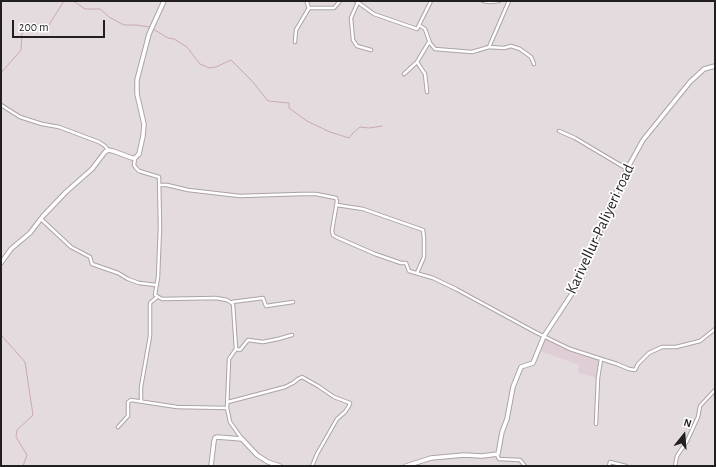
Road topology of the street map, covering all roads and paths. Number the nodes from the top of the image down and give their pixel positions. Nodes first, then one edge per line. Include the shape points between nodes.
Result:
1 (164, 1) edge
2 (308, 1) edge
3 (340, 1) edge
4 (357, 1) edge
5 (431, 1) edge
6 (483, 1) edge
7 (499, 1) edge
8 (509, 1) edge
9 (309, 8) junction
10 (419, 25) junction
11 (430, 41) junction
12 (295, 42) dead end
13 (489, 47) junction
14 (370, 50) dead end
15 (418, 62) junction
16 (534, 64) dead end
17 (715, 66) edge
18 (404, 74) dead end
19 (427, 92) dead end
20 (1, 105) edge
21 (559, 131) dead end
22 (108, 150) junction
23 (135, 158) junction
24 (627, 169) junction
25 (159, 185) junction
26 (337, 205) junction
27 (41, 219) junction
28 (1, 263) edge
29 (417, 273) junction
30 (156, 285) junction
31 (157, 297) junction
32 (231, 302) junction
33 (293, 302) dead end
34 (715, 329) edge
35 (292, 335) dead end
36 (544, 336) junction
37 (236, 349) junction
38 (601, 360) junction
39 (715, 390) edge
40 (141, 401) junction
41 (228, 402) junction
42 (227, 408) junction
43 (596, 424) dead end
44 (118, 427) dead end
45 (242, 439) junction
46 (496, 455) junction
47 (211, 466) edge
48 (280, 466) edge
49 (312, 466) edge
50 (406, 466) edge
51 (525, 466) edge
52 (609, 466) edge
53 (626, 466) edge
54 (675, 466) edge

1 - 23 main road via 151,31 137,80 137,94 144,124 141,148
2 - 9 street
3 - 9 street via 334,8
4 - 10 street via 374,14 417,29
4 - 14 street via 351,18 353,40 357,46
5 - 10 street
6 - 7 street
8 - 13 street
9 - 12 street via 296,30
10 - 11 street via 426,29
11 - 13 street via 435,49 472,52
11 - 15 street
13 - 16 street via 511,46 520,49 531,57
15 - 18 street
15 - 19 street via 425,74
17 - 24 main road, Karivellur-Paliyeri road via 704,69 690,82 644,140
20 - 22 street via 20,117 59,127 99,142
21 - 24 street
22 - 23 main road
22 - 27 main road
23 - 25 street via 136,168 158,177
24 - 36 main road, Karivellur-Paliyeri road via 583,274
25 - 26 street via 240,196 316,194 336,198
25 - 30 street via 160,227
26 - 29 street via 333,235 374,254 406,263 409,271
26 - 29 street via 363,209 423,230 424,257
27 - 28 main road via 11,249
27 - 30 street via 71,247 90,258 92,264 139,283
29 - 36 street via 456,289
30 - 31 street
31 - 32 street via 216,298
31 - 40 street via 150,303 150,336
32 - 33 street via 263,298 266,306
32 - 37 street via 234,308
34 - 38 street via 700,342 662,348 649,353 635,370
35 - 37 street via 263,342 248,340 240,350
36 - 38 street
36 - 46 main road, Karivellur-Paliyeri road via 533,363 519,370
37 - 41 street via 229,360
38 - 43 street
39 - 54 street via 700,406 698,417 677,456
40 - 42 street via 177,407
40 - 44 street via 128,402 128,416
41 - 42 street
41 - 49 street via 285,387 302,377 334,397 350,402 347,410 337,419
42 - 45 street via 230,422
45 - 47 main road via 215,438
45 - 48 main road via 258,455
46 - 50 main road via 431,458
46 - 51 street via 499,459 520,460
52 - 53 street via 610,462

